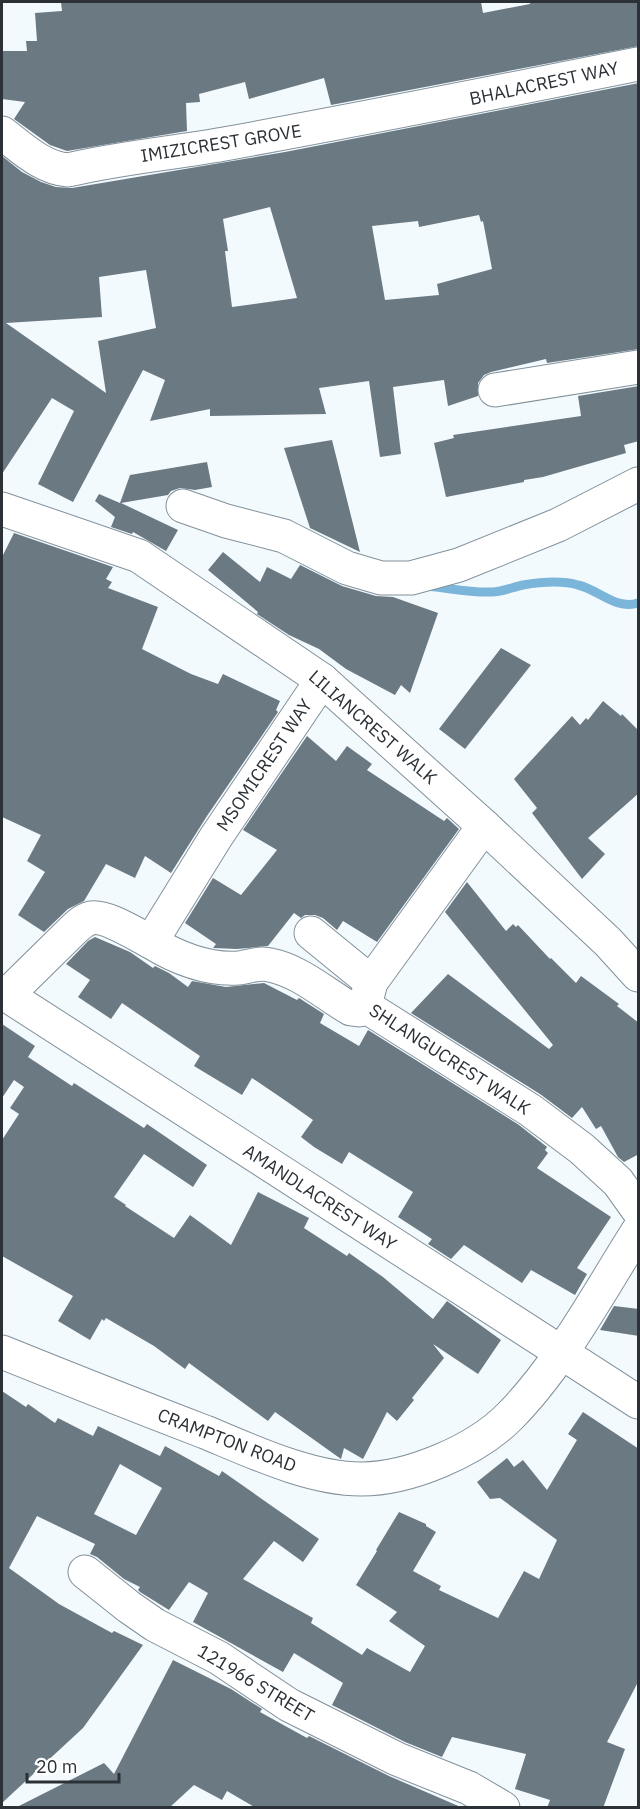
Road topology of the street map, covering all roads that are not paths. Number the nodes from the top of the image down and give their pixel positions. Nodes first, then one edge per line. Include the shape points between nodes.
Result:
1 (639, 64) edge
2 (450, 103) joint
3 (2, 133) edge
4 (639, 367) edge
5 (495, 390) dead end
6 (639, 484) edge
7 (183, 506) dead end
8 (2, 509) edge
9 (322, 680) junction
10 (484, 826) junction
11 (311, 933) dead end
12 (151, 942) junction
13 (639, 975) edge
14 (4, 994) edge
15 (368, 994) junction
16 (639, 1210) edge
17 (639, 1231) edge
18 (2, 1352) edge
19 (560, 1352) junction
20 (639, 1402) edge
21 (85, 1572) dead end
22 (503, 1808) edge

1 - 2 street, BHALACREST WAY
2 - 3 street, IMIZICREST GROVE via 68,170 43,163
4 - 5 street
6 - 7 street via 558,525 459,565 411,578 381,578 347,568 284,536
8 - 9 street, LILIANCREST WALK via 139,556
9 - 10 street, LILIANCREST WALK
9 - 12 street, MSOMICREST WAY
10 - 13 street, LILIANCREST WALK
10 - 15 street, SHLANGUCREST WALK
11 - 15 street
12 - 14 street via 92,918 81,923
12 - 15 street via 169,954 198,964 239,968 268,964 294,973 351,1009 359,1010
14 - 19 street, AMANDLACREST WAY
15 - 16 street, SHLANGUCREST WALK via 582,1149 618,1182
17 - 19 street
18 - 19 street, CRAMPTON ROAD via 285,1464 360,1479 392,1476 429,1465 482,1440 508,1418
19 - 20 street, AMANDLACREST WAY
21 - 22 street, 121966 STREET via 155,1625 219,1658 289,1705 397,1759 469,1788

